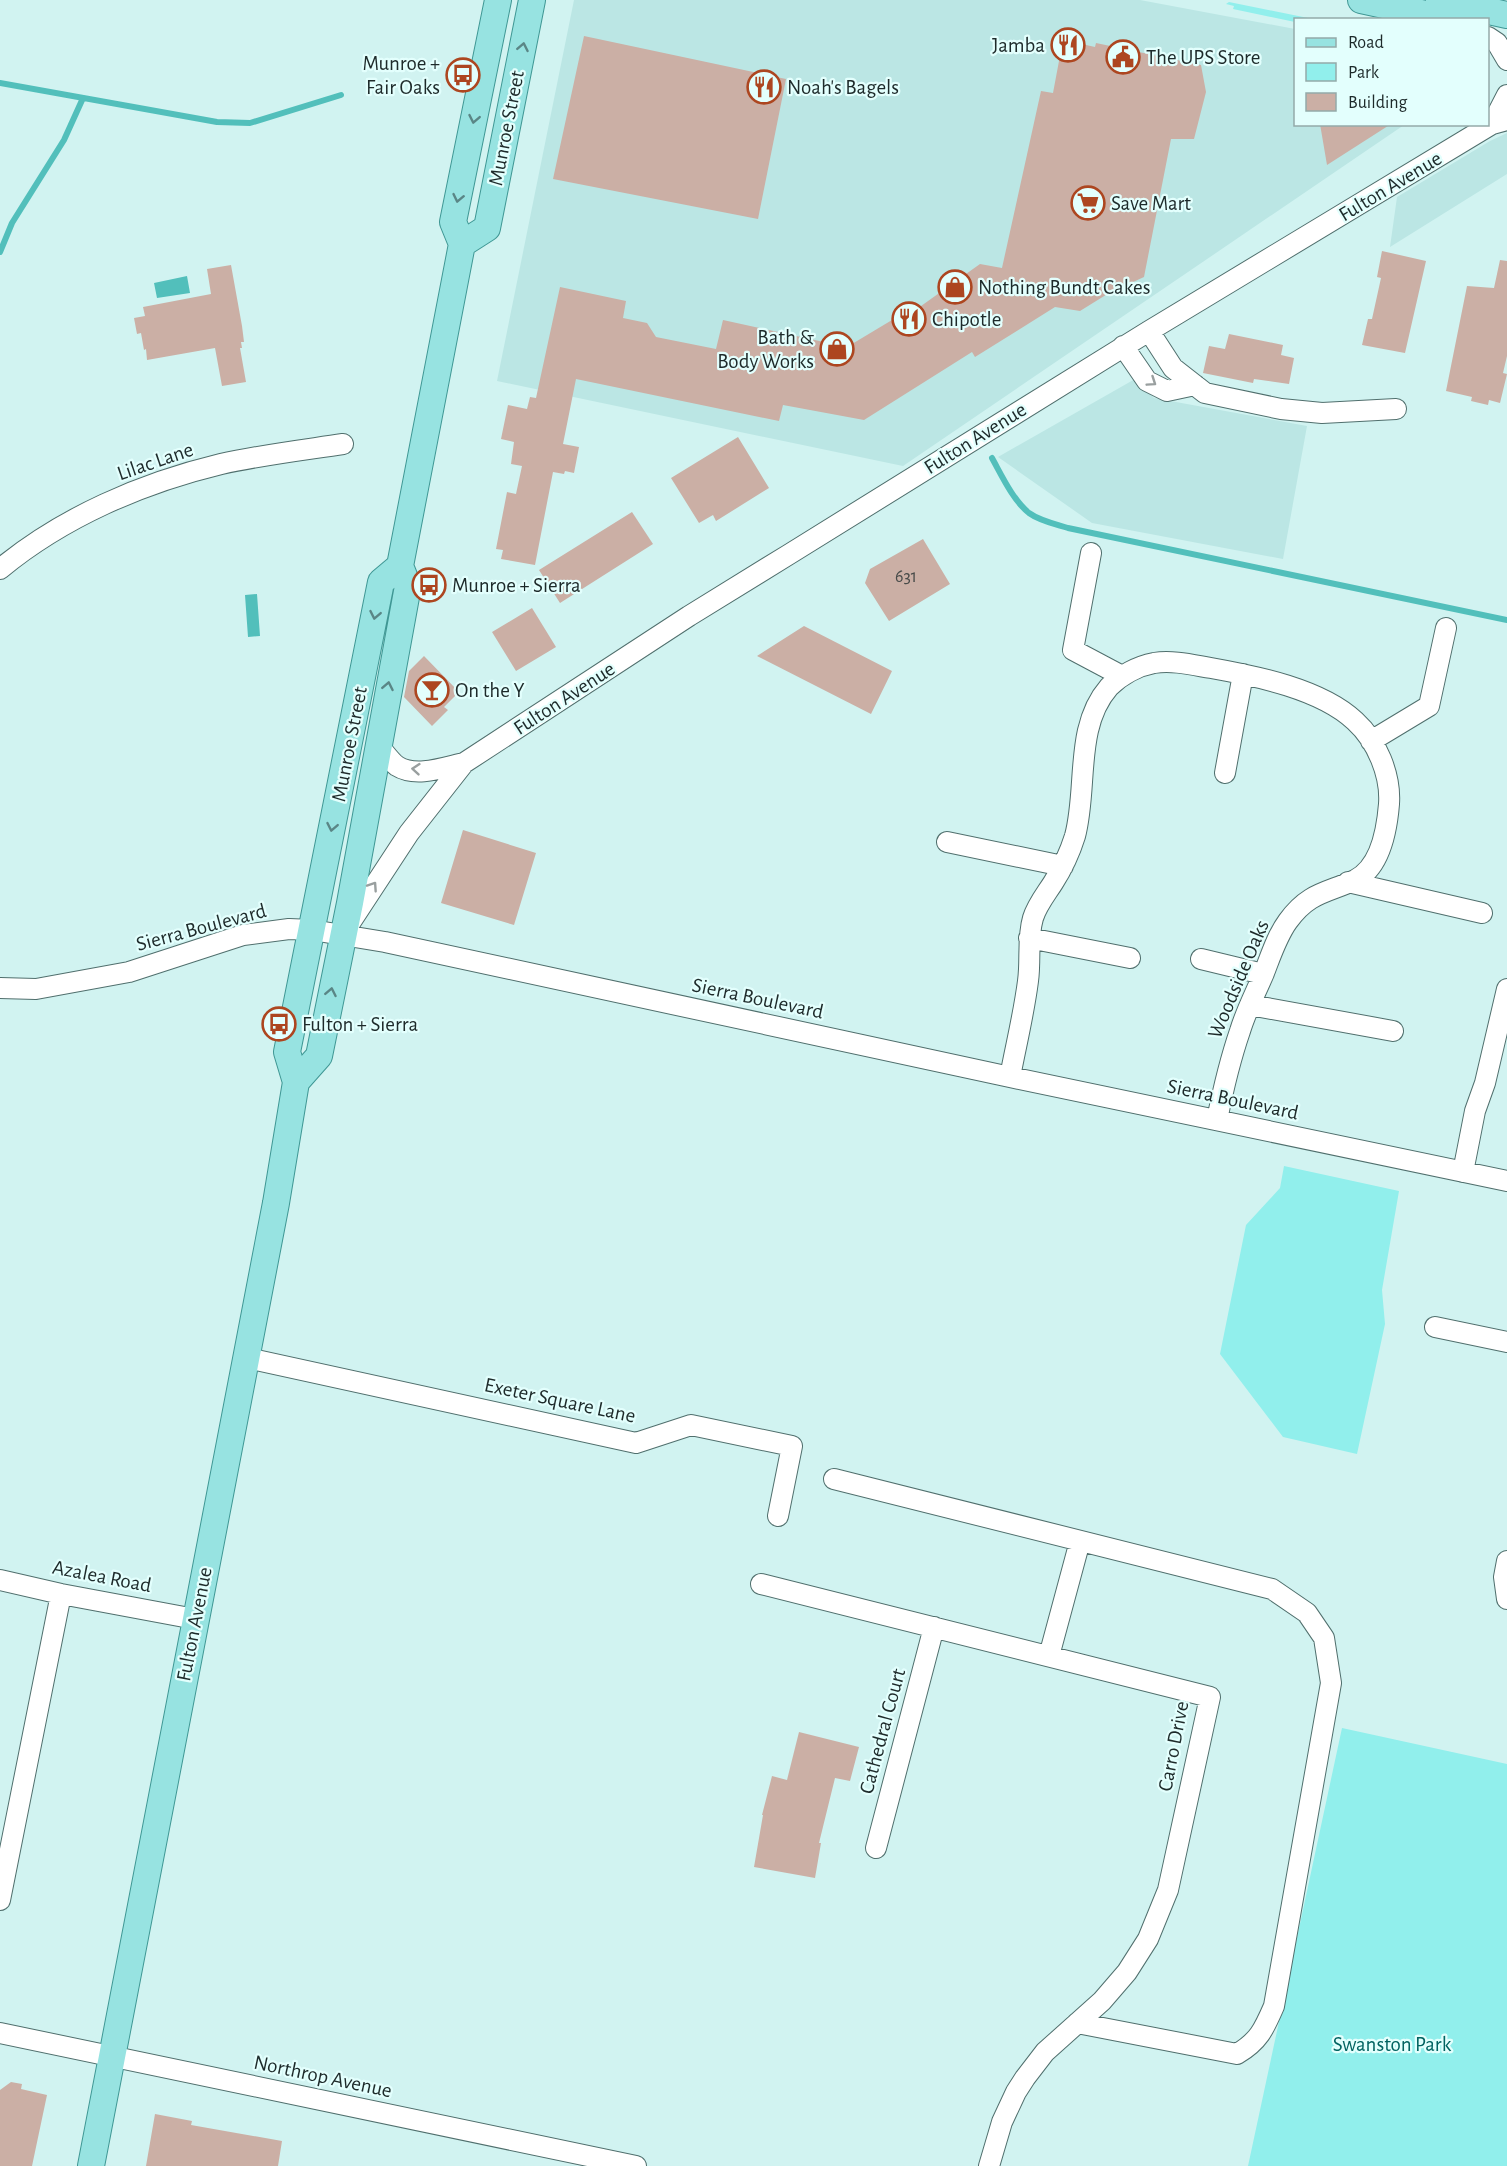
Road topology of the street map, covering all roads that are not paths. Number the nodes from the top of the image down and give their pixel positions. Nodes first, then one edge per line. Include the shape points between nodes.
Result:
1 (498, 0) edge
2 (532, 0) edge
3 (1439, 0) edge
4 (1372, 1) edge
5 (1507, 15) edge
6 (1444, 18) edge
7 (1489, 27) edge
8 (1507, 31) edge
9 (1489, 38) edge
10 (1507, 60) edge
11 (1507, 95) edge
12 (1499, 122) edge
13 (462, 244) junction
14 (1149, 331) junction
15 (1123, 346) junction
16 (1195, 385) junction
17 (1396, 409) dead end
18 (343, 444) dead end
19 (1091, 552) dead end
20 (400, 566) junction
21 (0, 569) edge
22 (1446, 628) dead end
23 (1243, 674) junction
24 (1122, 676) junction
25 (1371, 741) junction
26 (378, 744) junction
27 (464, 763) junction
28 (1225, 773) dead end
29 (946, 842) dead end
30 (1063, 866) junction
31 (1348, 882) junction
32 (1482, 913) dead end
33 (312, 930) junction
34 (342, 935) junction
35 (1029, 938) junction
36 (1130, 958) dead end
37 (1202, 959) dead end
38 (1263, 974) junction
39 (0, 988) edge
40 (1507, 989) edge
41 (1250, 1005) junction
42 (1393, 1031) dead end
43 (1010, 1077) junction
44 (296, 1082) junction
45 (1217, 1120) junction
46 (1463, 1172) junction
47 (1507, 1181) edge
48 (1435, 1327) dead end
49 (1507, 1342) edge
50 (247, 1358) junction
51 (834, 1479) dead end
52 (778, 1516) dead end
53 (1080, 1541) junction
54 (1507, 1561) edge
55 (0, 1580) edge
56 (761, 1584) dead end
57 (61, 1594) junction
58 (1507, 1599) edge
59 (195, 1619) junction
60 (934, 1628) junction
61 (1048, 1656) junction
62 (876, 1848) dead end
63 (0, 1900) edge
64 (1077, 2023) junction
65 (0, 2033) edge
66 (114, 2057) junction
67 (92, 2166) edge
68 (636, 2166) edge
69 (989, 2166) edge

1 -> 13 main road, Munroe Street via 453,222
13 -> 2 main road, Munroe Street via 487,228
3 - 5 main road
4 - 6 main road
7 - 8 main road
9 - 10 street
11 - 12 street, Fulton Avenue
12 - 14 street, Fulton Avenue
13 - 20 main road, Munroe Street
14 - 15 street, Fulton Avenue
14 - 16 street via 1173,368
15 -> 16 street via 1147,381 1167,391
15 - 27 street, Fulton Avenue via 689,616
16 - 17 street via 1205,393 1281,409 1323,413
18 - 21 street, Lilac Lane via 223,464 129,494 44,537
19 - 24 street via 1073,650
26 -> 20 main road, Munroe Street via 408,586
20 -> 33 main road, Munroe Street via 381,582
22 - 25 street via 1429,706
23 - 24 street, Woodside Oaks via 1177,662 1148,665
23 - 25 street, Woodside Oaks via 1336,707 1356,722
23 - 28 street
24 - 30 street, Woodside Oaks via 1095,708 1090,723 1080,811
25 - 31 street, Woodside Oaks via 1388,784 1386,828 1374,863 1366,873
27 -> 26 street, Fulton Avenue via 412,771 397,765
26 - 34 main road, Munroe Street
34 -> 27 street, Fulton Avenue via 410,833
29 - 30 street
30 - 35 street, Woodside Oaks via 1039,904
31 - 32 street
31 - 38 street, Woodside Oaks via 1301,906 1278,938
33 - 34 street, Sierra Boulevard
33 - 39 street, Sierra Boulevard via 243,936 129,972 92,979 36,989
33 - 44 main road, Fulton Avenue via 287,1052
34 - 43 street, Sierra Boulevard
44 -> 34 main road, Fulton Avenue via 319,1056
35 - 36 street
35 - 43 street, Woodside Oaks via 1027,986
37 - 38 street
38 - 41 street, Woodside Oaks
40 - 46 street
41 - 42 street
41 - 45 street, Woodside Oaks via 1227,1073
43 - 45 street, Sierra Boulevard
44 - 50 main road, Fulton Avenue
45 - 46 street, Sierra Boulevard
46 - 47 street, Sierra Boulevard
48 - 49 street
50 - 52 street, Exeter Square Lane via 636,1443 691,1425 792,1446
50 - 59 main road, Fulton Avenue
51 - 53 street
53 - 61 street
53 - 64 street via 1272,1590 1307,1613 1324,1638 1331,1683 1274,2006 1254,2044 1237,2054
54 - 58 street
55 - 57 street, Azalea Road
56 - 60 street, Carro Drive
57 - 59 street, Azalea Road
57 - 63 street
59 - 66 main road, Fulton Avenue
60 - 61 street, Carro Drive
60 - 62 street, Cathedral Court
61 - 64 street, Carro Drive via 1210,1697 1168,1890 1159,1915 1128,1972
64 - 69 street, Carro Drive via 1045,2052 1016,2092
65 - 66 street, Northrop Avenue
66 - 67 main road, Fulton Avenue
66 - 68 street, Northrop Avenue

